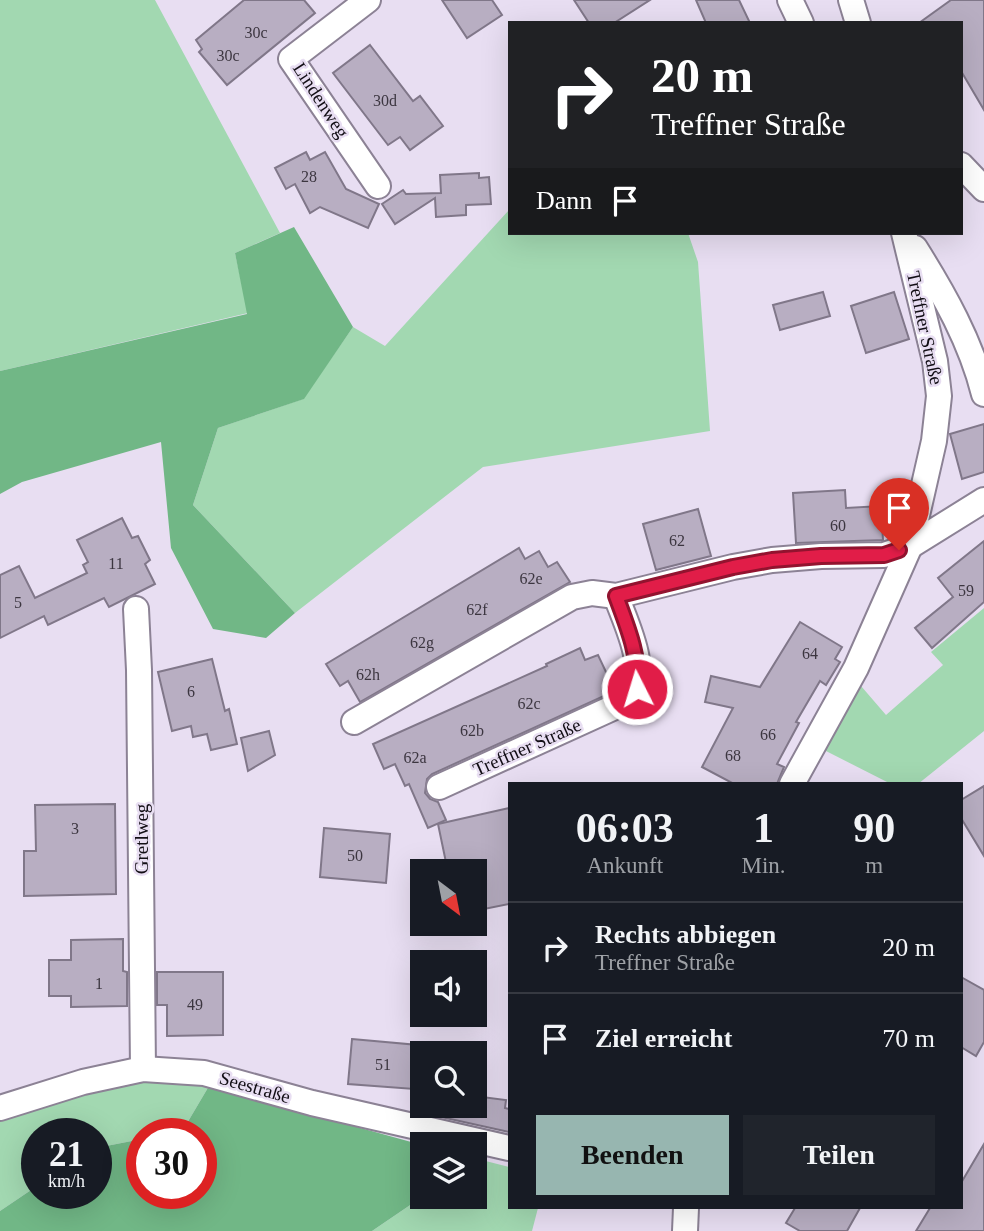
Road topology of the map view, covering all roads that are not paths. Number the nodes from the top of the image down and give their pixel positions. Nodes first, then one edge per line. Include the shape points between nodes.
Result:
1 (368, 0) edge
2 (790, 0) edge
3 (850, 0) edge
4 (800, 21) edge
5 (857, 21) edge
6 (963, 167) edge
7 (378, 186) dead end
8 (984, 189) edge
9 (905, 235) edge
10 (906, 235) edge
11 (984, 394) edge
12 (984, 500) edge
13 (910, 546) junction
14 (616, 596) junction
15 (136, 610) dead end
16 (354, 722) dead end
17 (793, 782) edge
18 (439, 787) dead end
19 (143, 1069) junction
20 (0, 1108) edge
21 (508, 1148) edge
22 (686, 1209) edge
23 (685, 1231) edge

1 - 7 street, Lindenweg via 292,59
2 - 4 street
3 - 5 street
6 - 8 street
9 - 13 street, Treffner Straße via 939,396 934,441
10 - 11 street via 942,292
12 - 13 street
13 - 14 street via 884,555 759,562
13 - 17 street, Treffner Straße via 856,668
14 - 16 street via 592,593 572,597
14 - 18 street, Treffner Straße via 639,674 630,700
15 - 19 street, Gretlweg
19 - 20 street, Seestraße
19 - 21 street, Seestraße via 204,1073
22 - 23 street

